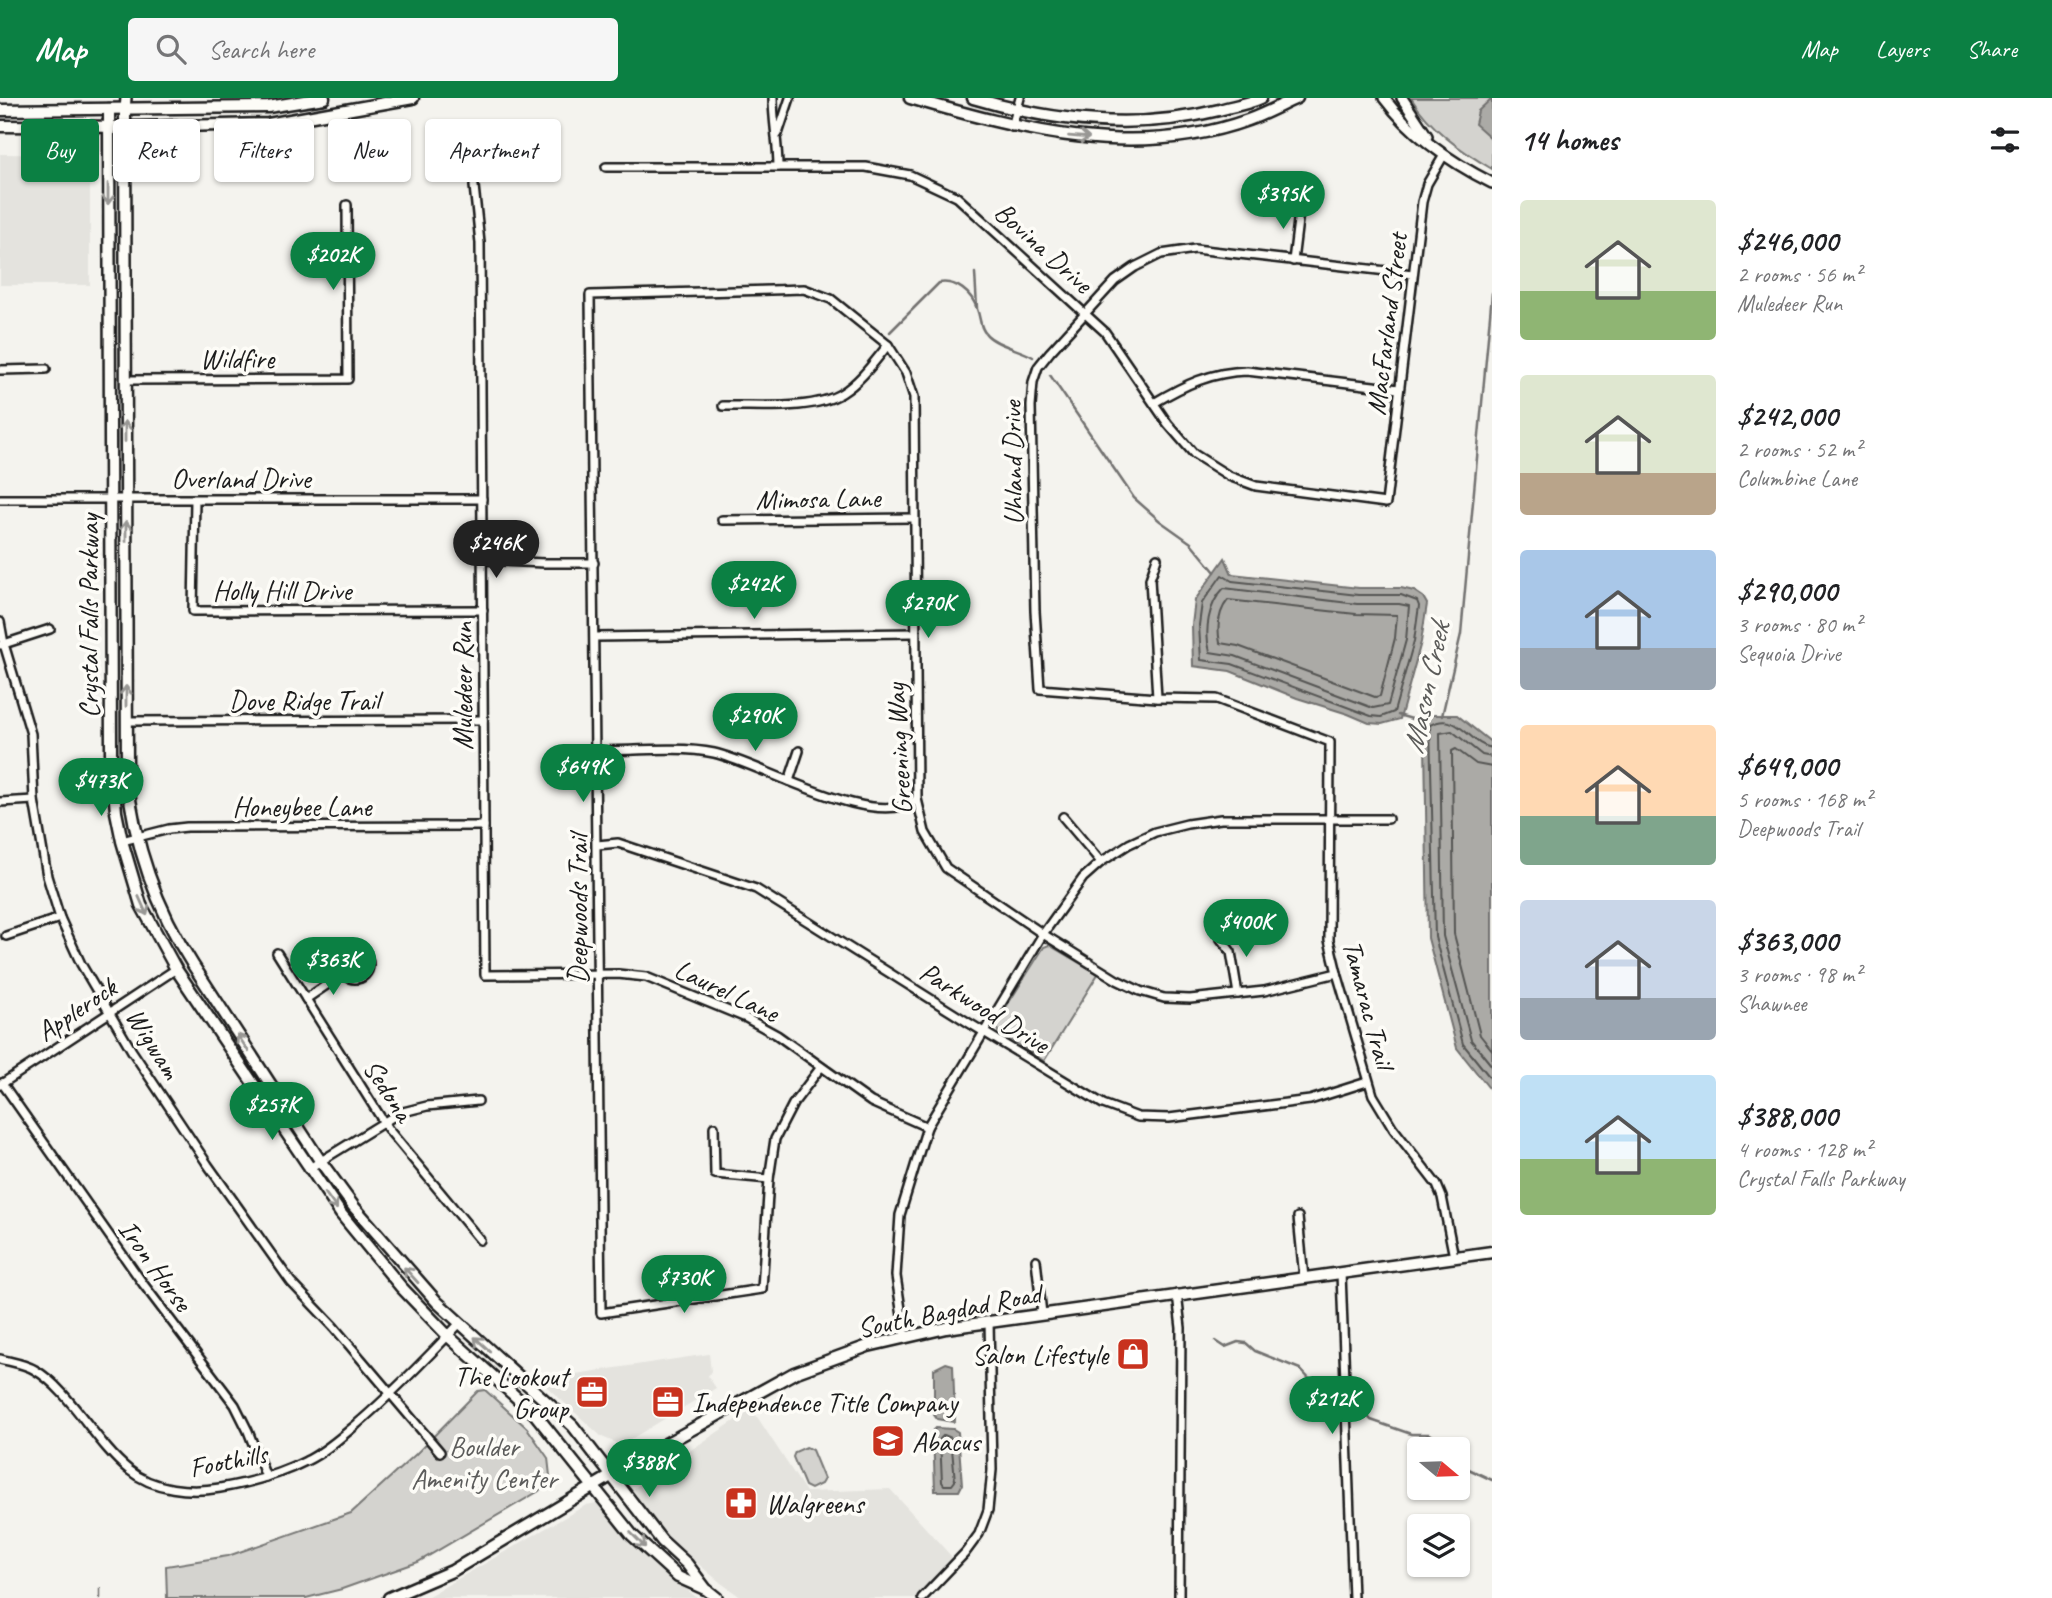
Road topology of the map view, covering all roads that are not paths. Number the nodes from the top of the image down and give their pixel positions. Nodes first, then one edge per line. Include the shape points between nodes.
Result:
1 (109, 98) edge
2 (126, 98) edge
3 (324, 98) edge
4 (413, 98) edge
5 (773, 98) edge
6 (790, 98) edge
7 (910, 98) edge
8 (973, 98) edge
9 (1020, 98) edge
10 (1261, 98) edge
11 (1297, 98) edge
12 (1384, 98) edge
13 (1402, 98) edge
14 (109, 109) junction
15 (0, 110) edge
16 (125, 110) junction
17 (1016, 111) junction
18 (125, 119) edge
19 (200, 125) edge
20 (0, 126) edge
21 (108, 126) junction
22 (113, 126) edge
23 (1012, 127) junction
24 (778, 135) junction
25 (1433, 146) junction
26 (1444, 155) junction
27 (606, 167) dead end
28 (778, 167) junction
29 (125, 182) edge
30 (1492, 183) edge
31 (474, 186) dead end
32 (1300, 204) dead end
33 (346, 205) dead end
34 (1293, 261) junction
35 (1413, 274) junction
36 (590, 295) joint
37 (1086, 313) junction
38 (888, 345) junction
39 (46, 369) dead end
40 (0, 370) edge
41 (125, 380) junction
42 (1399, 389) junction
43 (1154, 403) junction
44 (723, 406) dead end
45 (0, 499) edge
46 (111, 499) junction
47 (125, 499) junction
48 (482, 499) junction
49 (195, 500) junction
50 (1386, 503) joint
51 (915, 518) junction
52 (722, 520) dead end
53 (1157, 558) dead end
54 (482, 560) junction
55 (594, 563) junction
56 (483, 610) junction
57 (0, 622) edge
58 (50, 629) dead end
59 (914, 633) junction
60 (595, 637) junction
61 (2, 645) edge
62 (1040, 689) joint
63 (1157, 698) junction
64 (483, 720) junction
65 (125, 721) junction
66 (596, 751) junction
67 (799, 751) dead end
68 (789, 781) junction
69 (917, 799) junction
70 (34, 800) junction
71 (0, 802) edge
72 (1063, 817) dead end
73 (1331, 819) junction
74 (1388, 819) dead end
75 (484, 826) junction
76 (136, 838) junction
77 (122, 841) junction
78 (597, 845) junction
79 (1101, 862) junction
80 (61, 918) junction
81 (1043, 934) junction
82 (6, 936) dead end
83 (1221, 939) dead end
84 (277, 953) dead end
85 (176, 969) junction
86 (1337, 972) junction
87 (344, 973) junction
88 (485, 975) joint
89 (598, 975) junction
90 (1238, 994) junction
91 (306, 999) junction
92 (109, 1011) junction
93 (983, 1032) junction
94 (821, 1067) junction
95 (1367, 1082) junction
96 (1, 1084) edge
97 (478, 1101) dead end
98 (383, 1121) junction
99 (714, 1127) dead end
100 (927, 1127) junction
101 (321, 1162) junction
102 (308, 1169) junction
103 (769, 1179) junction
104 (1298, 1217) dead end
105 (480, 1240) dead end
106 (1492, 1252) edge
107 (1454, 1257) junction
108 (1036, 1260) dead end
109 (1341, 1273) junction
110 (1304, 1278) junction
111 (1177, 1294) junction
112 (1042, 1314) junction
113 (989, 1321) junction
114 (459, 1324) junction
115 (448, 1336) junction
116 (905, 1336) junction
117 (0, 1359) edge
118 (391, 1393) junction
119 (545, 1401) junction
120 (535, 1414) junction
121 (440, 1452) dead end
122 (612, 1476) junction
123 (266, 1477) junction
124 (594, 1488) junction
125 (706, 1590) junction
126 (389, 1598) edge
127 (717, 1598) edge
128 (922, 1598) edge
129 (1178, 1598) edge
130 (1353, 1598) edge

1 - 14 street, Crystal Falls Parkway
2 - 16 street, Crystal Falls Parkway
3 - 16 main road via 268,107
4 - 19 main road via 268,124
5 - 24 street
6 - 24 street
7 - 23 main road
8 - 17 main road
9 - 17 street
10 - 17 main road via 1200,115 1156,121 1112,122
23 -> 11 main road via 1076,138 1148,140 1247,120
12 - 25 street via 1396,115
13 - 25 street
14 - 15 main road
14 - 16 main road
14 - 21 main road, Crystal Falls Parkway
16 - 18 main road, Crystal Falls Parkway
17 - 23 street
20 - 21 main road
21 - 22 main road
21 -> 46 main road, Crystal Falls Parkway
24 - 28 street
25 - 26 street
26 - 30 street
26 - 35 street, MacFarland Street via 1422,201
27 - 28 street, Bovina Drive
28 - 37 street, Bovina Drive via 877,168 934,185 957,197
29 - 41 main road, Crystal Falls Parkway
31 - 48 street, Muledeer Run via 480,243
32 - 34 street
33 - 41 street, Wildfire via 348,379
34 - 35 street, Uhland Drive
34 - 37 street, Uhland Drive via 1195,249 1161,254 1115,281
35 - 42 street, MacFarland Street
36 - 38 street, Greening Way via 804,289 831,299
36 - 55 street, Deepwoods Trail
37 - 43 street, Bovina Drive via 1121,353
37 - 62 street, Uhland Drive via 1038,367 1033,382
38 - 44 street via 856,382 827,400
38 - 51 street, Greening Way via 906,373 914,397
39 - 40 street
47 -> 41 main road, Crystal Falls Parkway
42 - 43 street via 1228,371 1185,384
42 - 50 street, MacFarland Street
43 - 50 street, Bovina Drive via 1187,447 1229,476 1270,489
45 - 46 street, Overland Drive
46 - 47 street, Overland Drive
46 - 77 main road, Crystal Falls Parkway via 111,754
47 - 49 street, Overland Drive
65 -> 47 main road, Crystal Falls Parkway
48 - 49 street, Overland Drive
48 - 54 street, Muledeer Run
49 - 56 street, Holly Hill Drive via 193,611
51 - 52 street, Mimosa Lane
51 - 59 street, Greening Way
53 - 63 street via 1150,579
54 - 55 street
54 - 56 street, Muledeer Run
55 - 60 street, Deepwoods Trail
56 - 64 street, Muledeer Run
57 - 61 street, Wigwam
58 - 61 street
59 - 60 street
59 - 69 street, Greening Way
60 - 66 street, Deepwoods Trail
61 - 70 street, Wigwam via 32,734
62 - 63 street, Tamarac Trail
63 - 73 street, Tamarac Trail via 1217,699 1330,742
64 - 65 street, Dove Ridge Trail
64 - 75 street, Muledeer Run
65 - 76 main road, Crystal Falls Parkway
66 - 68 street via 705,751
66 - 78 street, Deepwoods Trail
67 - 68 street
68 - 69 street via 860,805 904,806
69 - 81 street, Greening Way via 925,832 946,868
70 - 71 street
70 - 80 street, Wigwam via 47,876
72 - 79 street
73 - 74 street
73 - 79 street via 1221,819 1187,824 1141,837
73 - 86 street, Tamarac Trail via 1329,940
75 - 76 street, Honeybee Lane via 187,827
75 - 88 street, Muledeer Run
76 - 77 street, Honeybee Lane
101 -> 76 main road, Crystal Falls Parkway via 173,934
77 -> 85 main road, Crystal Falls Parkway via 141,905
78 - 89 street, Deepwoods Trail
78 - 93 street, Parkwood Drive via 618,843 757,889
79 - 81 street via 1073,889
80 - 82 street
80 - 92 street, Wigwam
81 - 90 street, Greening Way via 1152,995 1190,999
81 - 93 street
83 - 90 street via 1231,952
84 - 91 street, Sedona
85 - 92 street, Applerock
85 - 102 main road, Crystal Falls Parkway
86 - 90 street, Greening Way
86 - 95 street, Tamarac Trail
87 - 87 street via 351,979 361,978 368,972 368,958 356,951 348,953 341,965
87 - 91 street
88 - 89 street, Laurel Lane
89 - 94 street, Laurel Lane via 646,977 671,987 754,1022
89 - 103 street, Deepwoods Trail via 601,1313 762,1289
91 - 98 street, Sedona
92 - 96 street, Applerock
92 - 118 street, Wigwam via 193,1142 292,1282
93 - 95 street, Parkwood Drive via 1103,1104 1138,1117 1169,1118 1310,1100
93 - 100 street
94 - 100 street, Laurel Lane via 871,1101
94 - 103 street via 780,1127
95 - 107 street, Tamarac Trail via 1384,1115 1437,1185
96 - 123 street, Iron Horse via 234,1405
97 - 98 street via 427,1106
98 - 101 street
98 - 105 street, Sedona
99 - 103 street via 715,1174
100 - 116 street via 900,1215 896,1276
101 - 102 street
114 -> 101 main road, Crystal Falls Parkway via 397,1259
102 -> 115 main road, Crystal Falls Parkway via 370,1252
104 - 110 street
106 - 107 main road, South Bagdad Road
107 - 109 main road, South Bagdad Road
108 - 112 street
109 - 110 main road, South Bagdad Road
109 - 130 street
110 - 111 main road, South Bagdad Road
111 - 112 main road, South Bagdad Road
111 - 129 street via 1181,1328
112 - 113 main road, South Bagdad Road
113 - 116 main road, South Bagdad Road
113 - 128 street via 992,1470 988,1510 965,1553
114 - 115 street, Foothills
119 -> 114 main road, Crystal Falls Parkway
115 - 118 street, Foothills
115 - 120 main road, Crystal Falls Parkway
116 - 122 main road, South Bagdad Road via 794,1373
117 - 123 street, Foothills via 35,1370 65,1396 131,1472 161,1486 200,1491
118 - 121 street, Wigwam
118 - 123 street, Foothills via 331,1446
119 - 120 main road
119 - 122 main road, Crystal Falls Parkway via 573,1426
120 - 124 main road, Crystal Falls Parkway
122 - 124 main road, South Bagdad Road
122 - 125 main road, Crystal Falls Parkway
124 -> 125 main road, Crystal Falls Parkway via 662,1563 678,1577
124 - 126 main road, South Bagdad Road via 452,1571
125 - 127 main road, Crystal Falls Parkway

